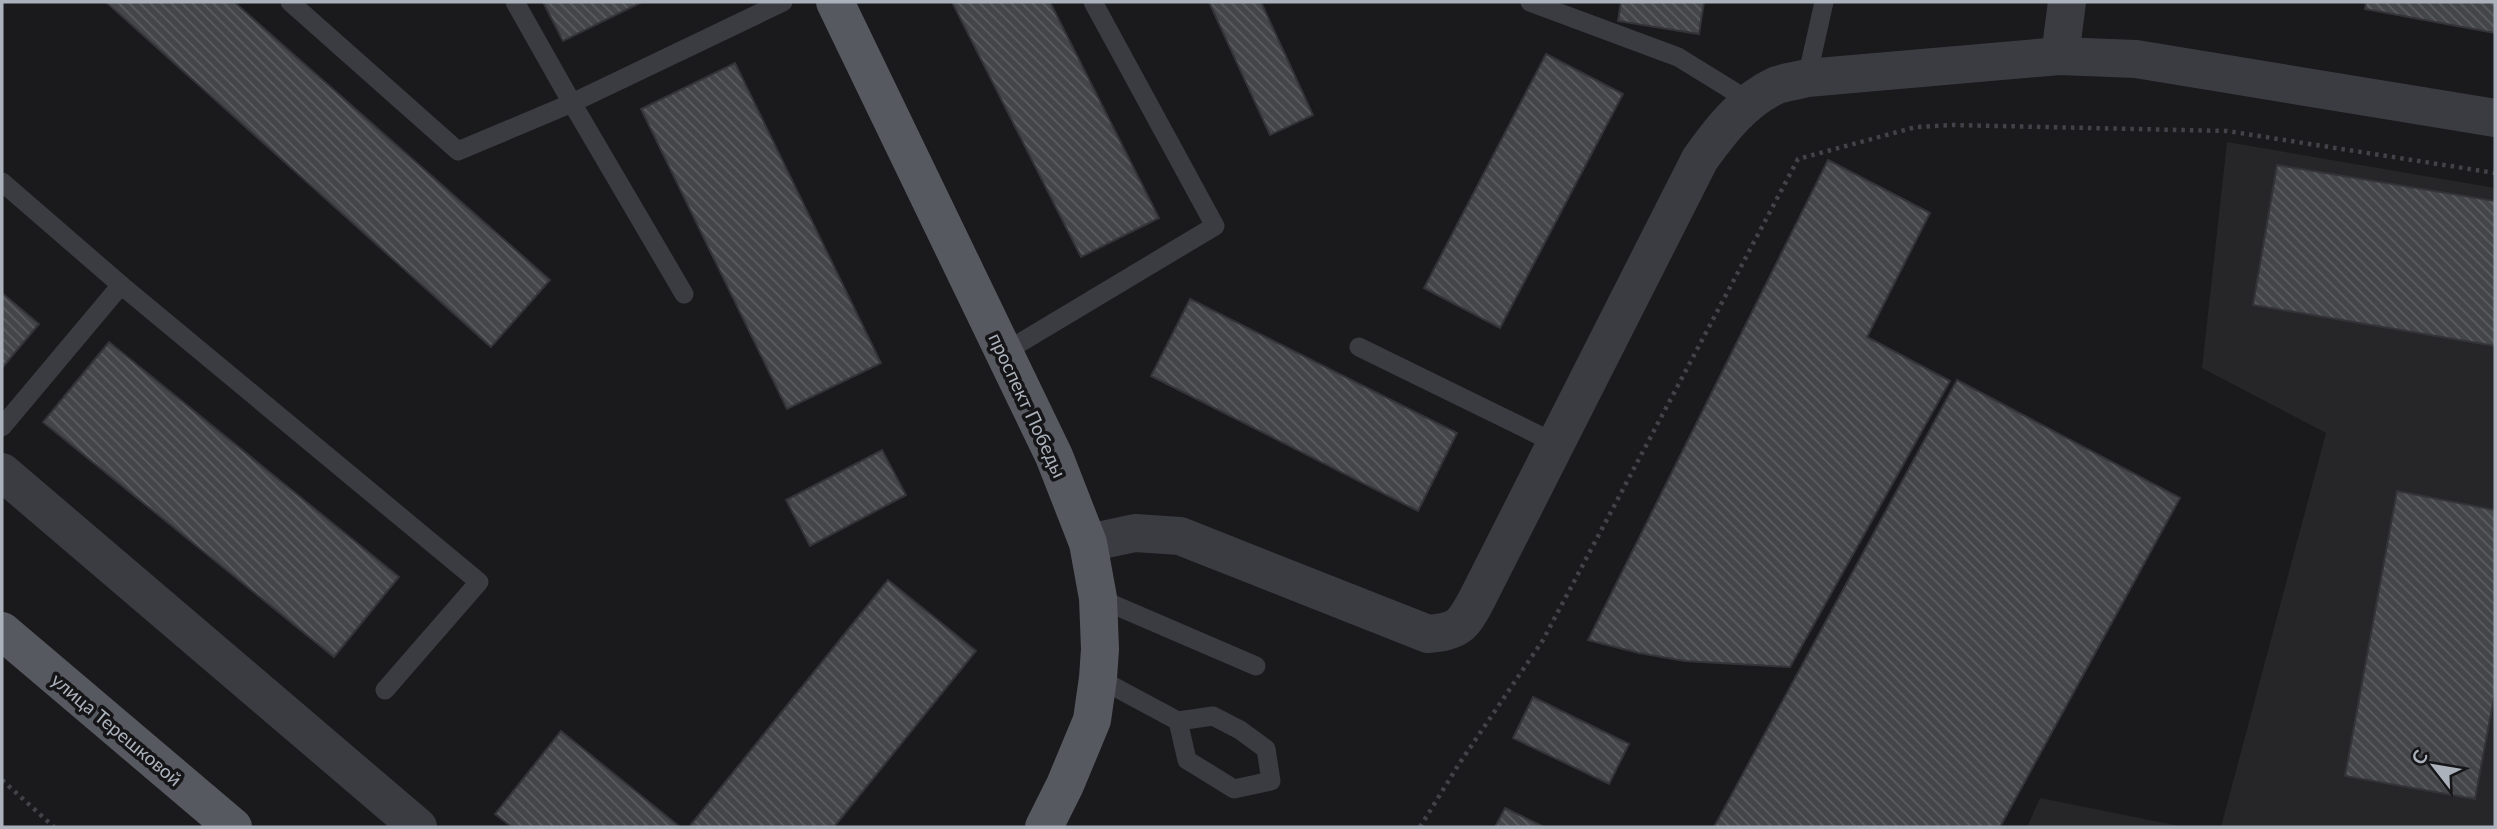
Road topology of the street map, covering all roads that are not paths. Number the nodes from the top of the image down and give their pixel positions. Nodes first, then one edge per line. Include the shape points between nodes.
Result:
1 (290, 2) edge
2 (515, 2) edge
3 (783, 2) edge
4 (835, 2) edge
5 (1093, 2) edge
6 (1530, 2) edge
7 (1824, 2) edge
8 (2067, 2) edge
9 (2060, 56) junction
10 (1807, 78) junction
11 (1751, 102) junction
12 (572, 103) junction
13 (2495, 118) edge
14 (2, 182) edge
15 (121, 285) junction
16 (684, 295) dead end
17 (1359, 347) dead end
18 (1003, 353) junction
19 (2, 427) edge
20 (1556, 443) junction
21 (2, 472) edge
22 (1088, 543) junction
23 (1098, 598) junction
24 (2, 631) edge
25 (1256, 666) dead end
26 (1098, 678) junction
27 (385, 690) dead end
28 (1178, 721) junction
29 (233, 827) edge
30 (418, 827) edge
31 (1044, 827) edge

1 - 12 lane via 458,151
2 - 12 lane
3 - 12 lane
4 - 18 main road, проспект Победы
5 - 18 lane via 1215,226
6 - 11 lane via 1678,57
7 - 10 lane
8 - 9 street
9 - 10 street
9 - 13 street via 2136,59
10 - 11 street via 1776,86
11 - 20 street via 1723,128 1700,159
12 - 16 lane
14 - 15 lane
15 - 19 lane
15 - 27 lane via 479,582
17 - 20 lane
18 - 22 main road, проспект Победы via 1054,456
20 - 22 street via 1466,620 1451,631 1428,634 1180,536 1135,533
21 - 30 street
22 - 23 main road, проспект Победы
23 - 25 lane
23 - 26 main road, проспект Победы
24 - 29 main road, улица Терешковой
26 - 28 lane
26 - 31 main road, проспект Победы via 1092,720
28 - 28 lane via 1187,760 1234,789 1271,781 1266,749 1240,730 1213,716

